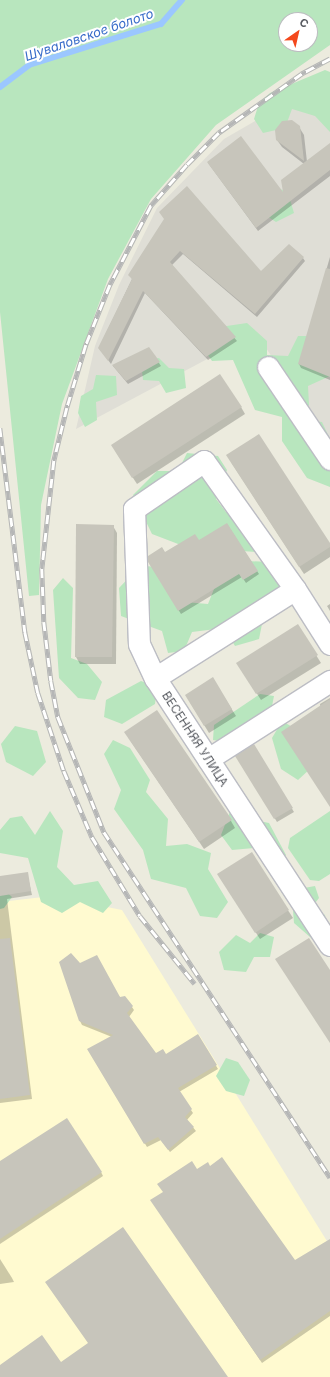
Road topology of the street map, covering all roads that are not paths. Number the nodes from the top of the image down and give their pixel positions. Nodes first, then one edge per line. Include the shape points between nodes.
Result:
1 (268, 367) dead end
2 (330, 459) edge
3 (294, 589) junction
4 (330, 644) edge
5 (155, 678) junction
6 (330, 681) edge
7 (208, 759) junction
8 (330, 945) edge

1 - 2 street
3 - 4 street
3 - 5 street
3 - 5 street, ВЕСЕННЯЯ УЛИЦА via 204,461 134,509 139,644
5 - 7 street, ВЕСЕННЯЯ УЛИЦА
6 - 7 street
7 - 8 street, ВЕСЕННЯЯ УЛИЦА

